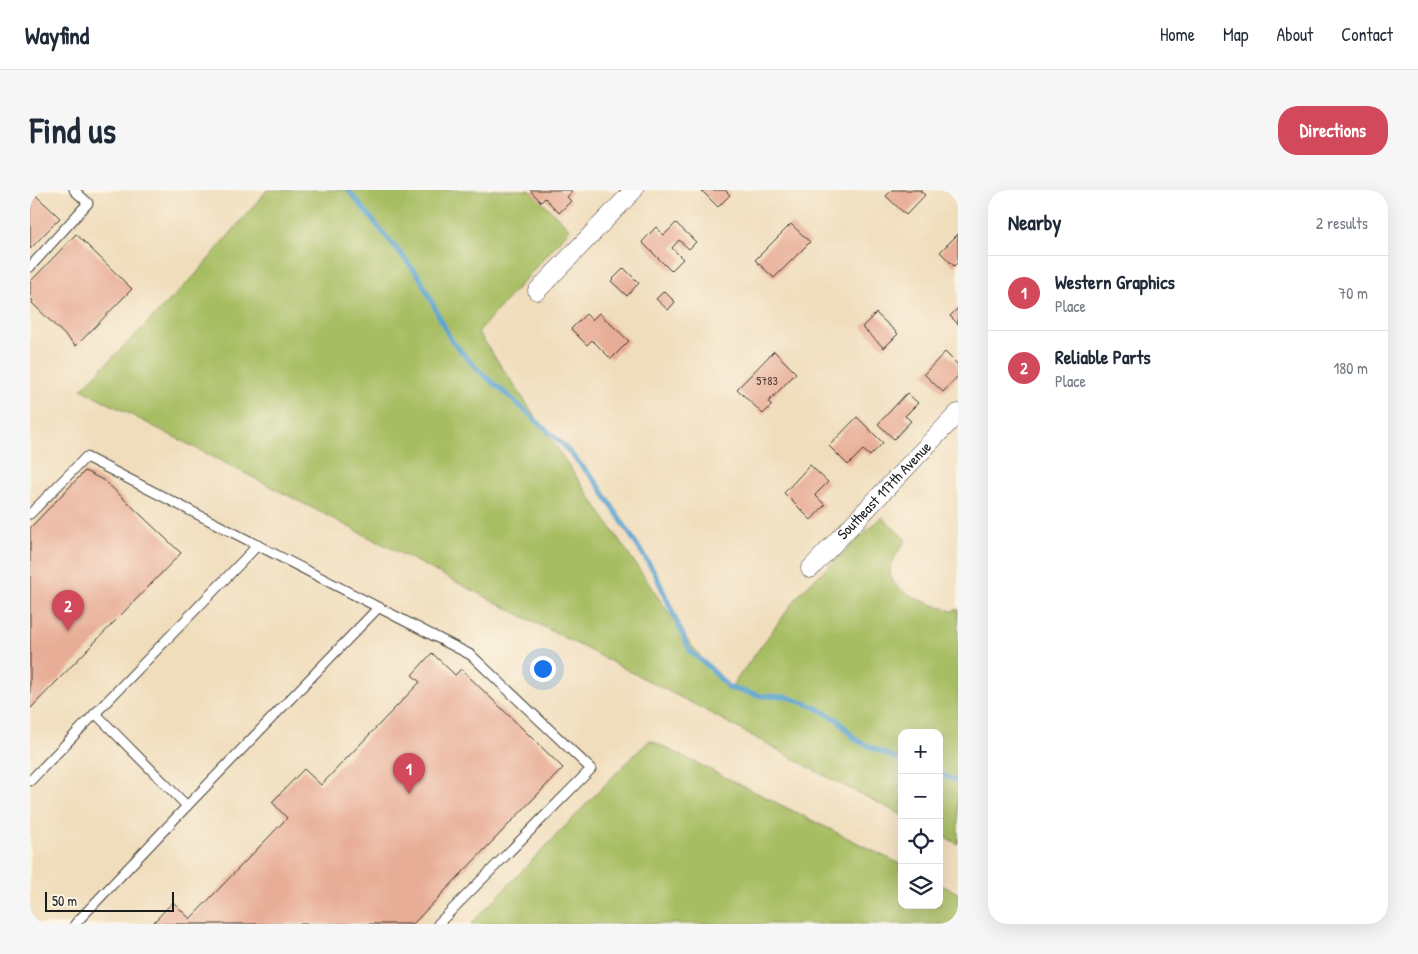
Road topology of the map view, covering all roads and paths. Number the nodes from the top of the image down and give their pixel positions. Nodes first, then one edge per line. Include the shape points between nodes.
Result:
1 (74, 190) edge
2 (634, 190) edge
3 (30, 267) edge
4 (537, 291) dead end
5 (958, 413) edge
6 (30, 514) edge
7 (258, 545) junction
8 (810, 569) dead end
9 (379, 607) junction
10 (95, 713) junction
11 (30, 781) edge
12 (187, 806) junction
13 (75, 924) edge
14 (438, 924) edge

1 - 3 lane via 88,203
2 - 4 street
5 - 8 street, Southeast 117th Avenue
6 - 7 lane via 86,457
7 - 9 lane
7 - 10 lane
9 - 12 lane
9 - 14 lane via 472,655 591,769
10 - 11 lane
10 - 12 lane
12 - 13 lane

